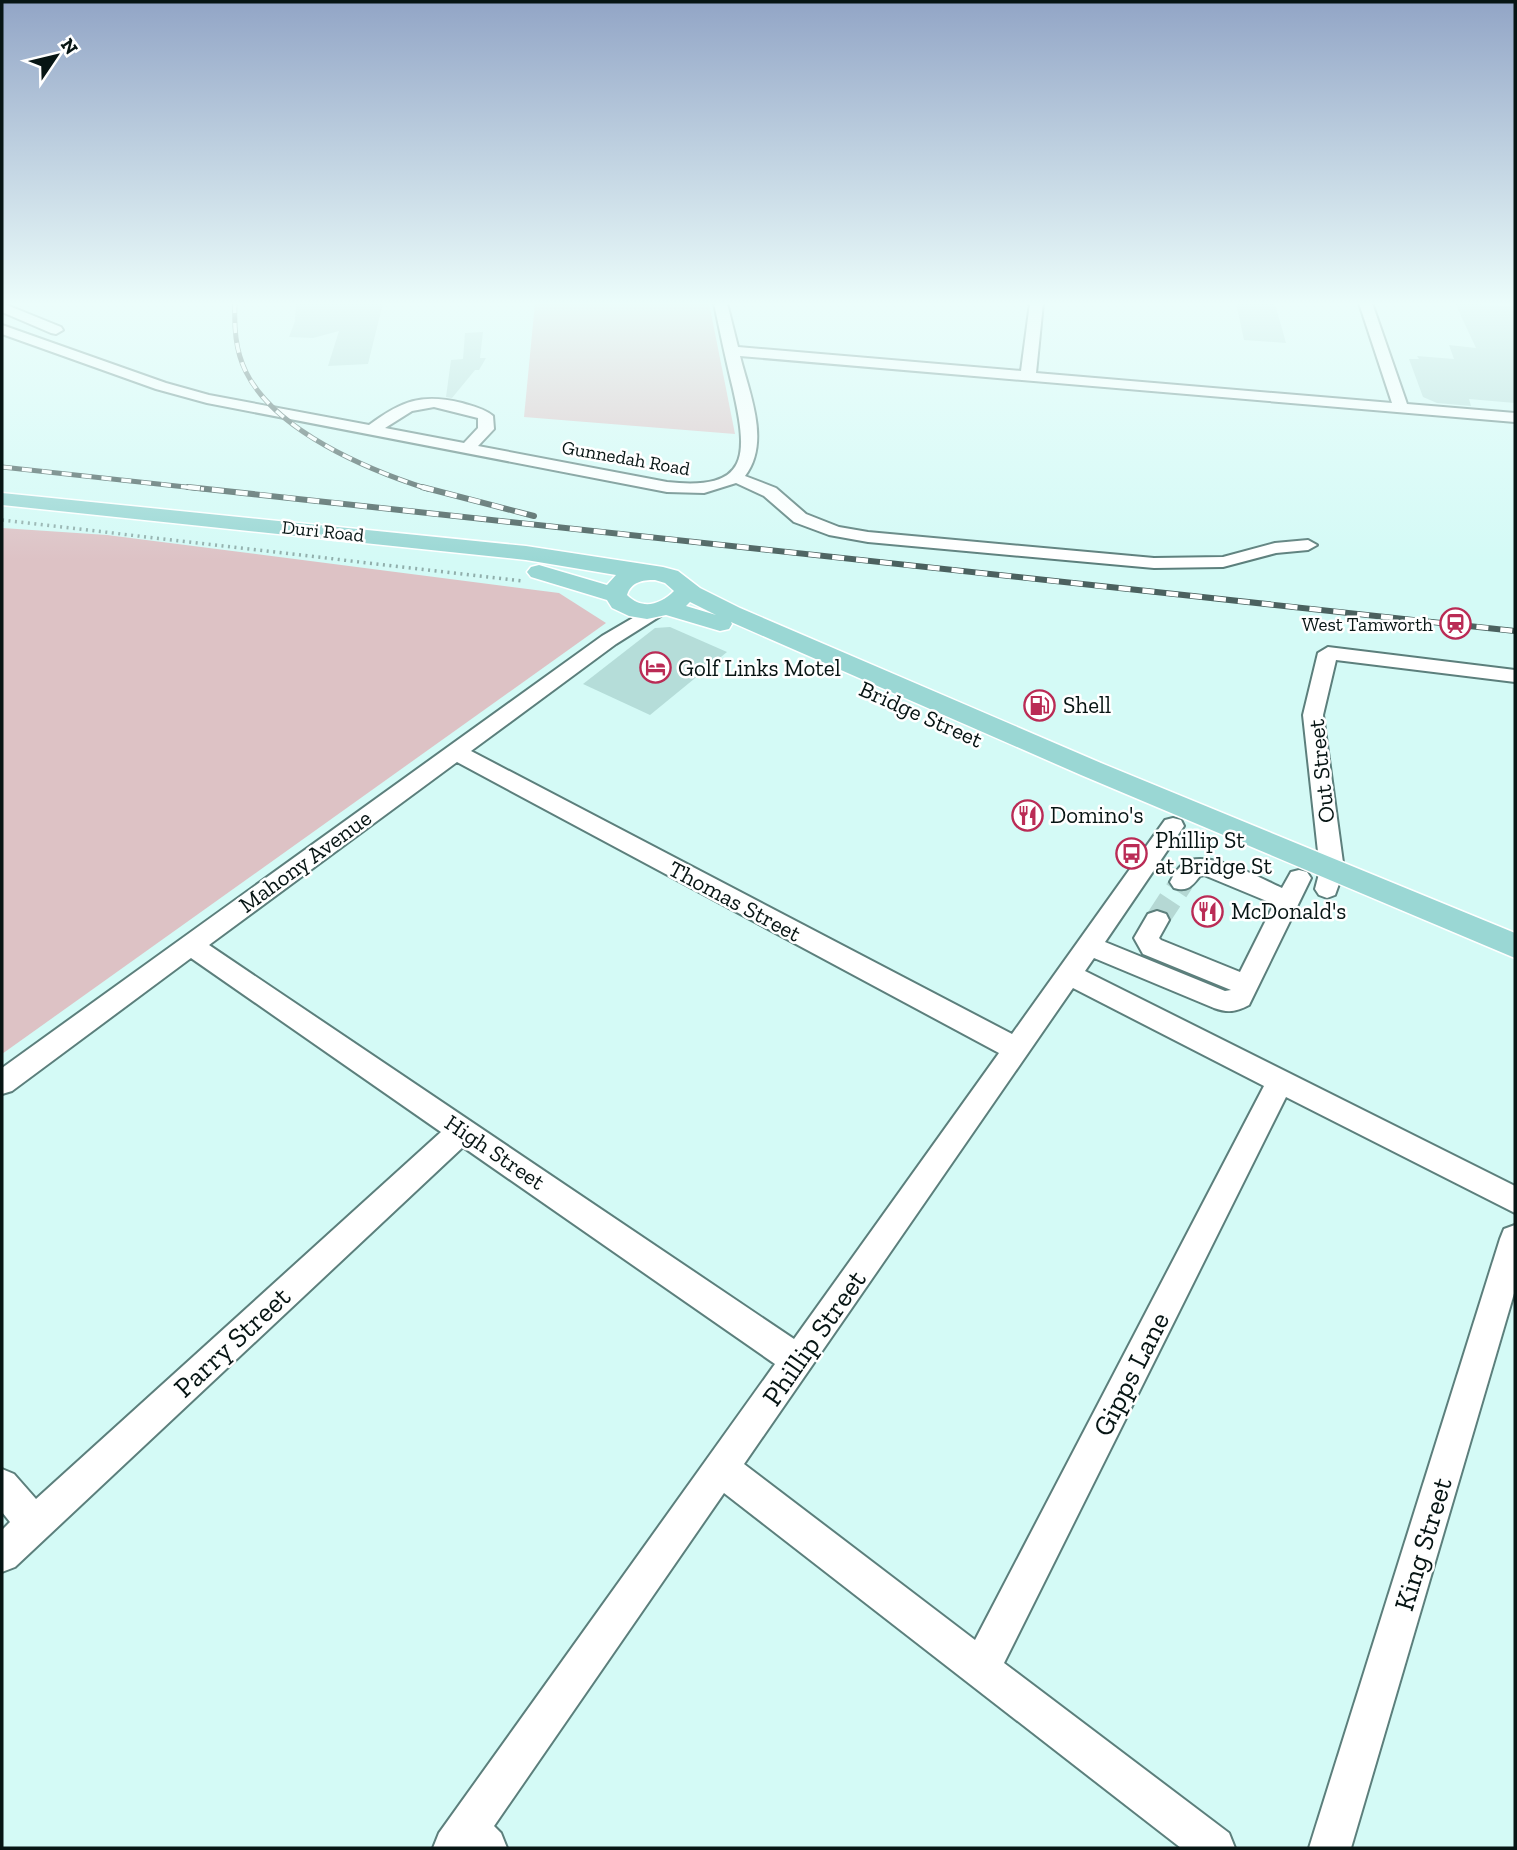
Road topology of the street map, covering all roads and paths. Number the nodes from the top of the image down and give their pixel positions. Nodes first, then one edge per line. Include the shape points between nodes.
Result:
1 (173, 389) edge
2 (740, 389) edge
3 (1183, 389) edge
4 (1395, 389) edge
5 (1401, 408) junction
6 (1515, 418) edge
7 (371, 431) junction
8 (467, 449) junction
9 (735, 477) junction
10 (2, 499) edge
11 (2, 511) edge
12 (2, 520) edge
13 (1308, 545) dead end
14 (644, 573) junction
15 (534, 583) dead end
16 (619, 600) junction
17 (669, 602) junction
18 (609, 640) junction
19 (1515, 676) edge
20 (455, 752) junction
21 (1091, 769) junction
22 (1173, 826) junction
23 (1182, 882) tunnel mouth
24 (1312, 884) junction
25 (1157, 920) tunnel mouth
26 (191, 945) junction
27 (1090, 946) junction
28 (1515, 946) edge
29 (1515, 966) edge
30 (1070, 975) junction
31 (1246, 985) junction
32 (1016, 1049) junction
33 (1281, 1080) junction
34 (2, 1083) edge
35 (463, 1130) junction
36 (1515, 1200) edge
37 (1515, 1239) edge
38 (798, 1361) junction
39 (722, 1469) junction
40 (2, 1486) edge
41 (34, 1523) junction
42 (2, 1554) edge
43 (981, 1669) junction
44 (469, 1842) edge
45 (1214, 1848) edge
46 (1330, 1848) edge

1 - 7 street, Gunnedah Road
2 - 9 street via 750,440 747,461
3 - 5 street
4 - 5 street
5 - 6 street
7 - 8 street, Gunnedah Road
7 - 8 street via 420,402 466,408 485,416 486,429
8 - 9 street, Gunnedah Road via 683,489 715,487
9 - 13 street via 770,492 800,518 868,537 1154,564 1223,562 1275,548
10 - 14 main road, Duri Road via 526,553
11 - 16 main road, Duri Road via 530,570 572,580
12 - 15 path
14 - 16 main road via 620,583
14 - 17 main road, Duri Road via 665,575 681,583
16 - 17 main road, Duri Road via 637,610
16 - 18 street
17 - 18 street, Mahony Avenue
17 - 21 main road, Bridge Street via 731,613
17 - 22 main road, Bridge Street
18 - 20 street, Mahony Avenue
19 - 24 street, Out Street via 1328,653 1313,715
20 - 26 street, Mahony Avenue
20 - 32 street, Thomas Street
21 - 22 main road, Bridge Street via 1156,804
21 - 24 main road, Bridge Street
22 - 24 main road, Bridge Street
22 - 27 street, Phillip Street
23 - 24 street via 1192,869 1206,866
24 - 28 main road, Bridge Street
24 - 29 main road, Bridge Street
24 - 31 street
25 - 31 street via 1146,938 1152,947
26 - 34 street, Mahony Avenue
26 - 35 street, High Street
27 - 30 street, Phillip Street
27 - 31 street via 1223,1001 1240,998
30 - 32 street, Phillip Street
30 - 33 street
32 - 38 street, Phillip Street
33 - 36 street
33 - 43 street, Gipps Lane
35 - 38 street, High Street
35 - 41 street, Parry Street
37 - 46 street, King Street
38 - 39 street, Phillip Street
39 - 43 street
39 - 44 street, Phillip Street
40 - 41 street
41 - 42 street, Parry Street
43 - 45 street

